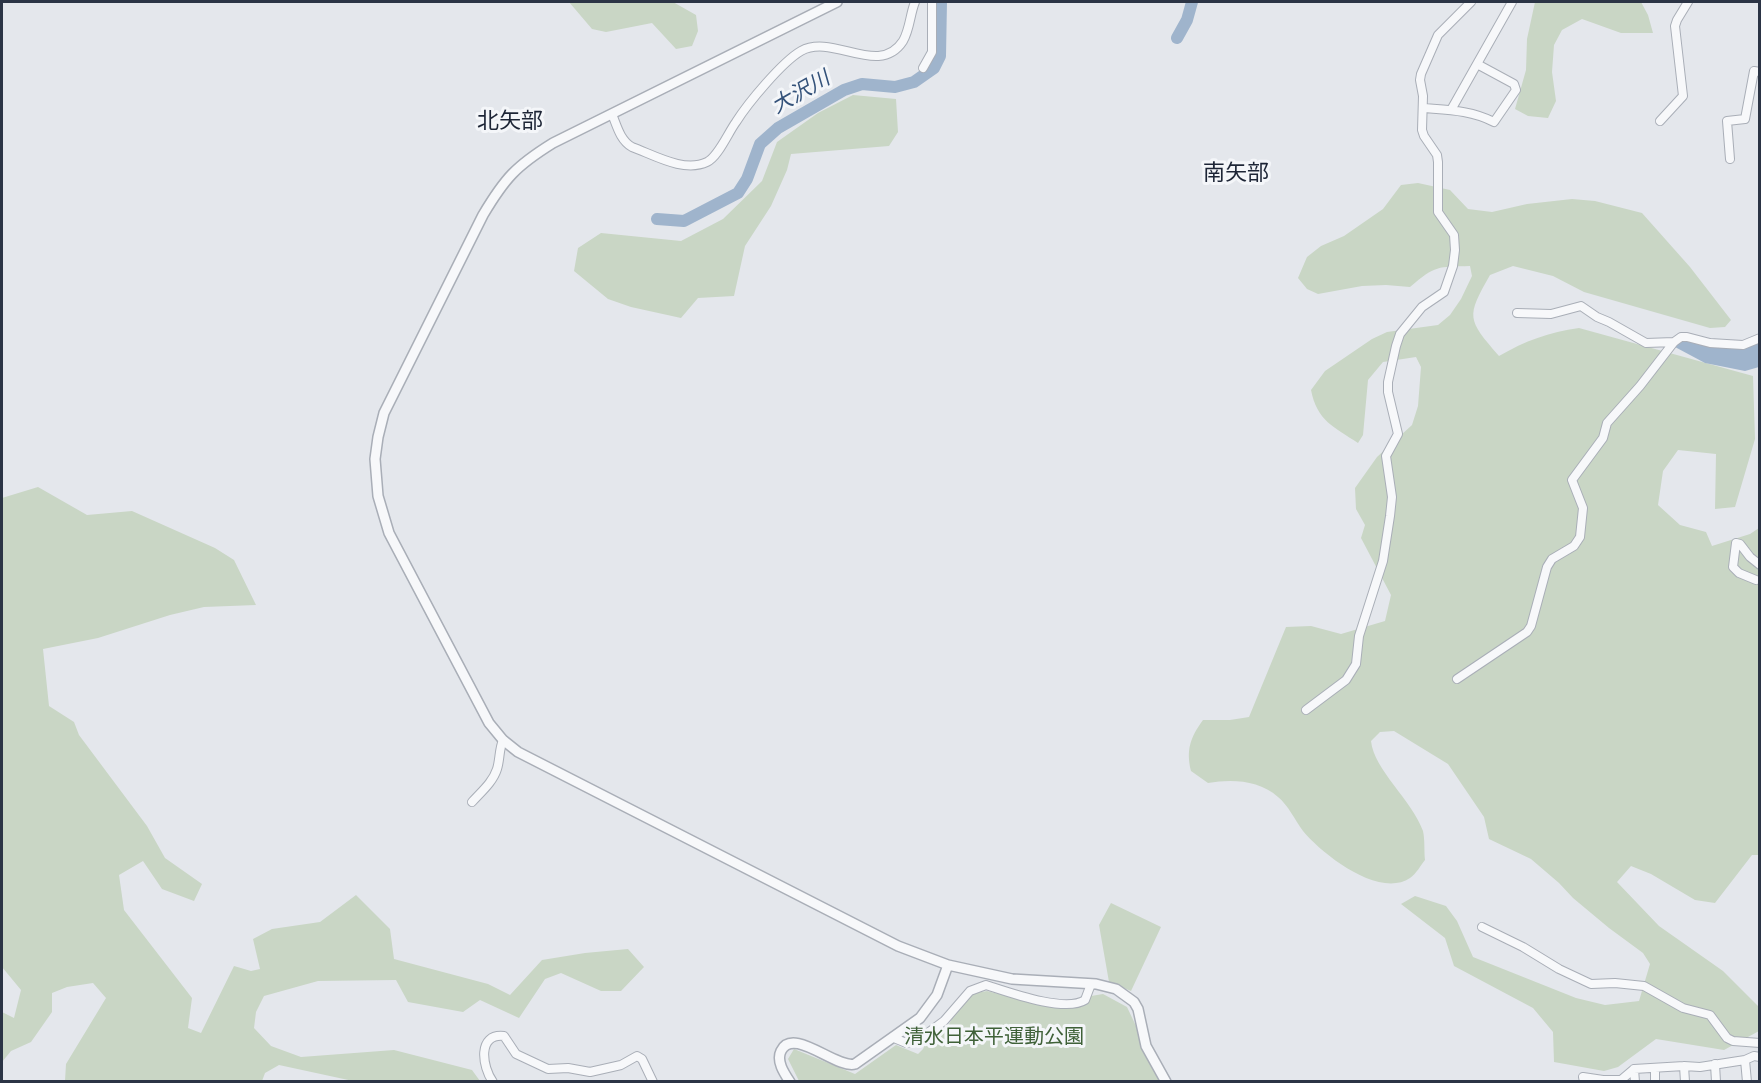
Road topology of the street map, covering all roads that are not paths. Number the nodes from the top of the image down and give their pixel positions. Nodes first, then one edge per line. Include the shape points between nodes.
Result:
1 (837, 2) edge
2 (915, 2) edge
3 (932, 2) edge
4 (1471, 2) edge
5 (1512, 2) edge
6 (1688, 2) edge
7 (1477, 64) junction
8 (923, 68) dead end
9 (1760, 72) edge
10 (1423, 108) junction
11 (1451, 110) junction
12 (612, 114) junction
13 (1660, 121) dead end
14 (1730, 159) dead end
15 (1517, 313) dead end
16 (1760, 338) edge
17 (1674, 342) junction
18 (1760, 565) edge
19 (1756, 580) dead end
20 (1456, 680) dead end
21 (1306, 710) dead end
22 (503, 740) junction
23 (472, 802) dead end
24 (1482, 927) dead end
25 (948, 965) junction
26 (1091, 984) junction
27 (894, 1038) junction
28 (1760, 1043) edge
29 (1760, 1057) edge
30 (1745, 1059) junction
31 (1715, 1064) junction
32 (1684, 1066) junction
33 (1634, 1069) junction
34 (1655, 1069) junction
35 (1603, 1081) edge
36 (493, 1082) edge
37 (653, 1082) edge
38 (790, 1082) edge
39 (1166, 1082) edge
40 (1584, 1082) edge
41 (1635, 1082) edge
42 (1655, 1082) edge
43 (1685, 1082) edge
44 (1716, 1082) edge
45 (1747, 1082) edge

1 - 12 street
2 - 12 street via 903,40 886,55 866,56 829,47 803,50 786,62 738,119 714,157 696,166 632,147 622,138
3 - 8 street via 932,52
4 - 10 street via 1438,35 1421,74
5 - 7 street
6 - 13 street via 1675,26 1683,96
7 - 11 street
7 - 11 street via 1514,84 1516,90 1494,122
9 - 14 street via 1754,71 1745,119 1727,121
10 - 11 street
10 - 21 street via 1424,136 1437,155 1438,212 1454,235 1452,273 1444,292 1422,307 1400,334 1396,346 1388,382 1398,434 1386,456 1392,497 1390,516 1383,561 1359,636 1356,664 1346,680
12 - 22 street via 531,157 499,189 393,392 378,437 378,496 389,533 489,723
15 - 17 street via 1551,314 1581,306 1646,343
16 - 17 street via 1743,345 1687,337
17 - 20 street via 1607,423 1603,438 1572,480 1583,508 1580,537 1547,567 1527,633
18 - 19 street via 1736,543 1733,567
22 - 23 street via 497,770
22 - 25 street via 529,759 898,946
24 - 28 street via 1591,984 1644,986 1683,1008 1710,1016 1733,1041
25 - 26 street via 1012,979
25 - 27 street via 932,1005
26 - 27 street via 1084,1000 1073,1004 978,987 964,995 950,1014 917,1041 906,1043
26 - 39 street via 1116,988 1134,1002 1146,1046
27 - 38 street via 849,1066 790,1042 783,1047 779,1061
29 - 30 street
30 - 31 street
30 - 45 street
31 - 32 street
31 - 44 street
32 - 34 street
32 - 43 street
33 - 34 street
33 - 35 street via 1621,1080
33 - 41 street
34 - 42 street
35 - 40 street via 1583,1077
36 - 37 street via 486,1067 484,1046 497,1035 504,1036 516,1054 548,1069 590,1072 621,1065 637,1056

